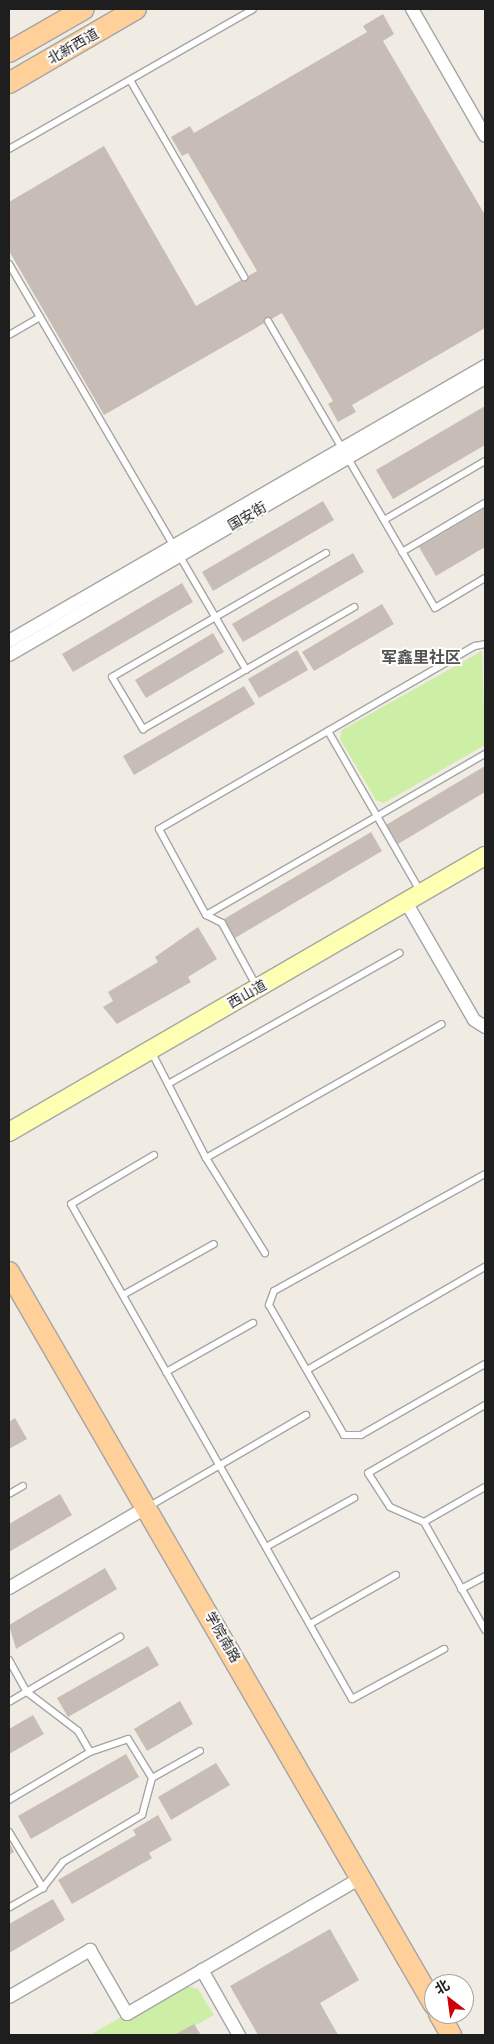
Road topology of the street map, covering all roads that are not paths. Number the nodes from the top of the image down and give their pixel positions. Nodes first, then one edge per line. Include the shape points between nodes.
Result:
1 (84, 9) edge
2 (136, 9) edge
3 (254, 9) edge
4 (412, 9) edge
5 (9, 52) edge
6 (130, 80) junction
7 (9, 83) edge
8 (485, 136) edge
9 (9, 149) edge
10 (9, 264) edge
11 (244, 277) dead end
12 (40, 317) junction
13 (268, 321) dead end
14 (9, 335) edge
15 (485, 366) edge
16 (485, 378) edge
17 (345, 453) junction
18 (485, 461) edge
19 (485, 503) edge
20 (384, 520) junction
21 (176, 551) junction
22 (402, 552) junction
23 (326, 553) dead end
24 (485, 578) edge
25 (354, 607) dead end
26 (215, 617) junction
27 (9, 641) edge
28 (485, 644) edge
29 (9, 654) edge
30 (246, 670) junction
31 (328, 731) junction
32 (485, 754) edge
33 (377, 816) junction
34 (485, 856) edge
35 (414, 897) junction
36 (206, 914) junction
37 (400, 953) dead end
38 (257, 988) junction
39 (442, 1024) dead end
40 (485, 1027) edge
41 (150, 1050) junction
42 (168, 1084) junction
43 (9, 1132) edge
44 (154, 1155) dead end
45 (206, 1158) junction
46 (485, 1174) edge
47 (214, 1244) dead end
48 (265, 1253) dead end
49 (485, 1268) edge
50 (10, 1277) edge
51 (122, 1295) junction
52 (253, 1323) dead end
53 (485, 1364) edge
54 (307, 1370) junction
55 (166, 1372) junction
56 (485, 1405) edge
57 (306, 1415) dead end
58 (219, 1465) junction
59 (23, 1486) dead end
60 (485, 1487) edge
61 (9, 1494) edge
62 (354, 1498) dead end
63 (147, 1507) junction
64 (424, 1522) junction
65 (266, 1548) junction
66 (396, 1575) dead end
67 (485, 1576) edge
68 (9, 1588) edge
69 (461, 1589) junction
70 (310, 1624) junction
71 (485, 1630) edge
72 (120, 1637) dead end
73 (444, 1649) dead end
74 (9, 1660) edge
75 (27, 1692) junction
76 (9, 1702) edge
77 (200, 1750) dead end
78 (90, 1752) junction
79 (152, 1778) junction
80 (9, 1800) edge
81 (9, 1832) edge
82 (362, 1877) junction
83 (43, 1888) junction
84 (9, 1908) edge
85 (202, 1970) junction
86 (424, 1987) edge
87 (9, 1997) edge
88 (445, 2024) edge
89 (239, 2035) edge
90 (451, 2035) edge

1 - 5 main road, 北新西道
2 - 7 main road, 北新西道
3 - 6 lane
4 - 8 street
6 - 9 lane
6 - 11 lane
10 - 12 lane
12 - 14 lane
12 - 21 lane
13 - 17 lane
15 - 17 street, 国安街
16 - 17 street, 国安街
17 - 20 lane
17 - 21 street, 国安街
18 - 20 lane
19 - 22 lane
20 - 22 lane
21 - 26 lane
21 - 27 street, 国安街
21 - 29 street, 国安街
22 - 24 lane via 435,608
23 - 26 lane
25 - 30 lane
26 - 30 lane
26 - 30 lane via 112,677 143,729
28 - 31 lane via 475,646
31 - 33 lane
31 - 36 lane via 159,830
32 - 33 lane
33 - 35 lane
33 - 36 lane
34 - 35 street, 西山道
35 - 38 street, 西山道
35 - 40 street via 474,1020
36 - 38 lane via 222,923
37 - 42 lane
38 - 41 street, 西山道
39 - 45 lane
41 - 42 lane
41 - 43 street, 西山道
42 - 45 lane
44 - 51 lane via 71,1204
45 - 48 lane
46 - 54 lane via 274,1291 269,1305
47 - 51 lane
49 - 54 lane
50 - 63 main road, 学院南路
51 - 55 lane
52 - 55 lane
53 - 54 lane via 362,1435 344,1435
55 - 58 lane
56 - 64 lane via 368,1473 390,1507
57 - 58 lane
58 - 63 lane
58 - 65 lane
59 - 61 lane
60 - 64 lane
62 - 65 lane
63 - 68 street
63 - 82 main road, 学院南路
64 - 69 lane
65 - 70 lane
66 - 70 lane
67 - 69 lane
69 - 71 lane
70 - 73 lane via 352,1699
72 - 75 lane
74 - 75 lane
75 - 76 lane
75 - 78 lane via 78,1731
77 - 79 lane
78 - 79 lane via 128,1739
78 - 80 lane
79 - 83 lane via 142,1815 63,1862
81 - 83 lane
82 - 85 street
82 - 86 main road, 学院南路
83 - 84 lane
85 - 87 street via 127,2014 90,1950
85 - 89 street
88 - 90 main road

